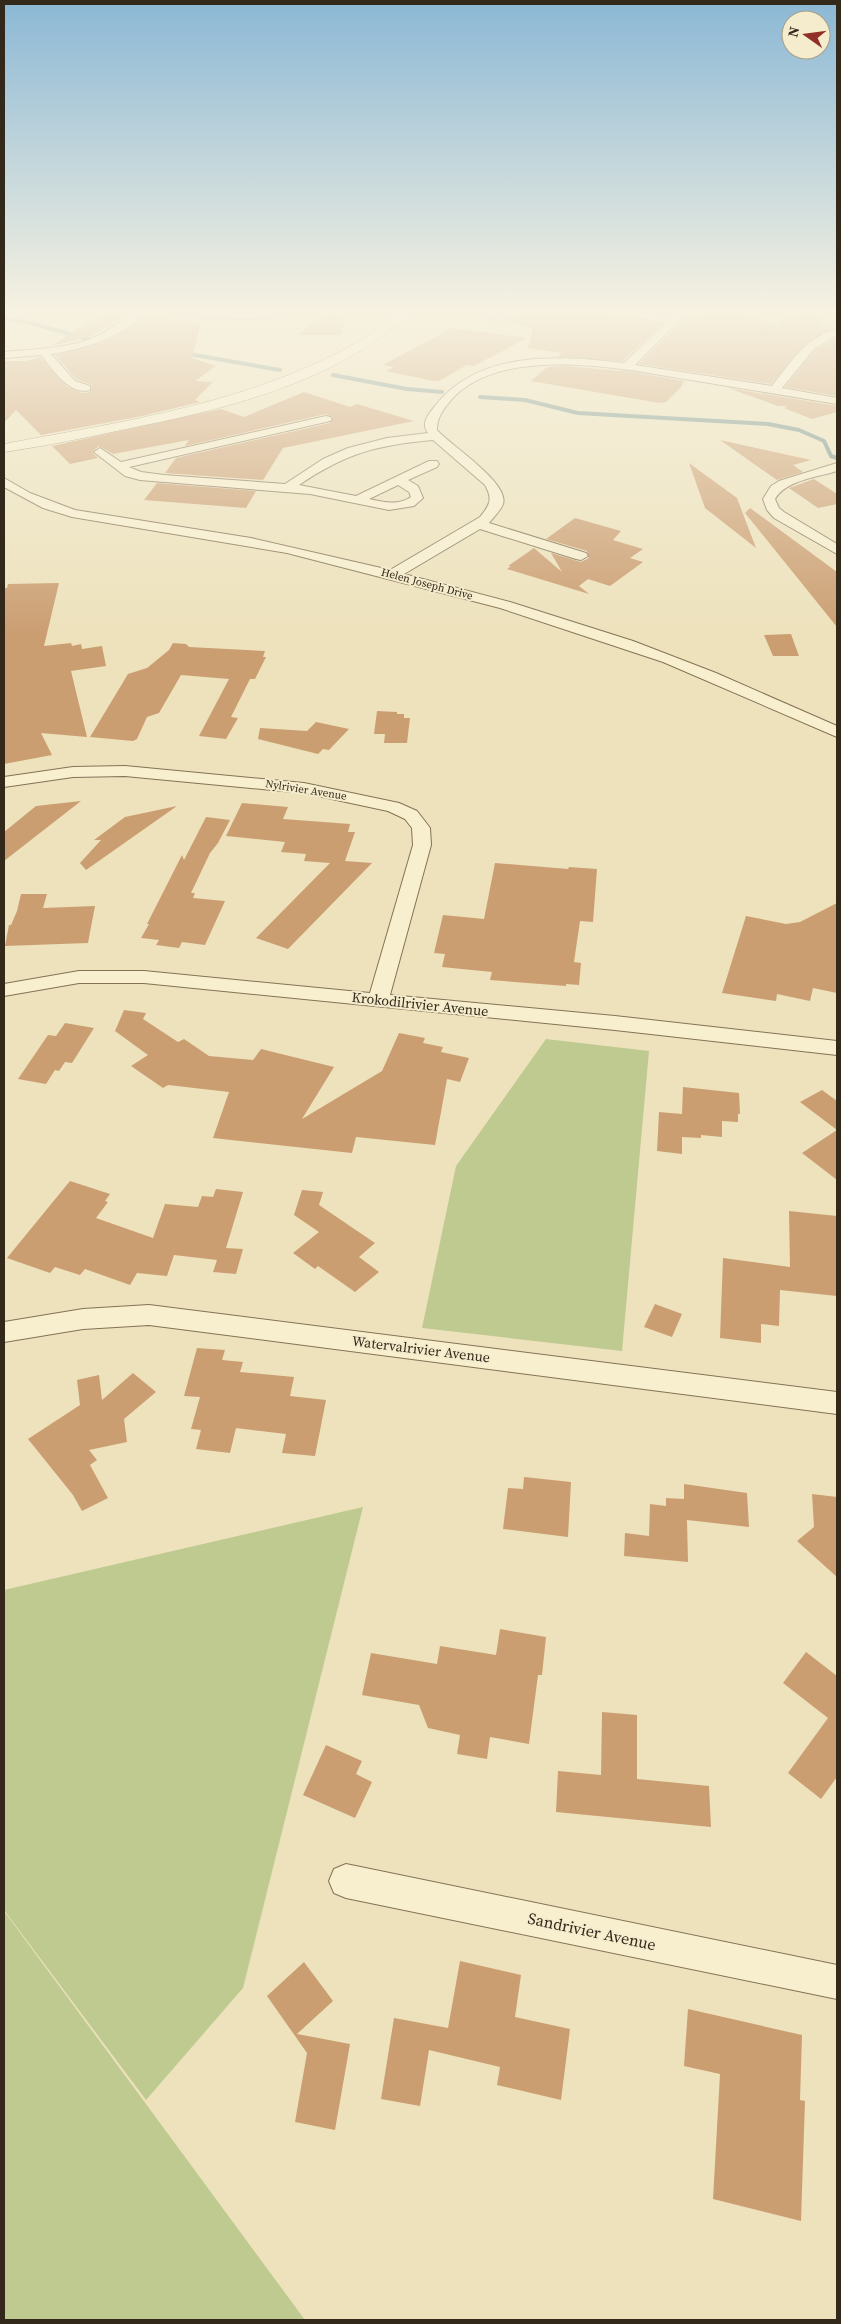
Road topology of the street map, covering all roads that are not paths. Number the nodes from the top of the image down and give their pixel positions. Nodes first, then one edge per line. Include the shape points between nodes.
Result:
1 (156, 417) edge
2 (432, 417) edge
3 (326, 419) dead end
4 (436, 436) junction
5 (4, 448) edge
6 (100, 452) dead end
7 (433, 464) dead end
8 (118, 466) junction
9 (837, 467) edge
10 (398, 480) junction
11 (4, 482) edge
12 (288, 487) junction
13 (359, 499) junction
14 (478, 524) junction
15 (837, 550) edge
16 (581, 556) dead end
17 (392, 574) junction
18 (837, 732) edge
19 (4, 782) edge
20 (4, 990) edge
21 (378, 1000) junction
22 (837, 1048) edge
23 (4, 1332) edge
24 (837, 1403) edge
25 (346, 1881) dead end
26 (837, 1982) edge

1 - 5 street
2 - 4 street via 432,430
3 - 8 street
4 - 12 street via 357,448 339,455
4 - 14 street via 479,472 496,495 497,504 493,512
6 - 8 street
7 - 10 street
8 - 12 street via 129,473 151,478
9 - 15 street via 783,484 775,489 769,500 779,515
10 - 13 street
10 - 13 street via 417,493 417,498 407,506 391,508
11 - 17 street, Helen Joseph Drive via 28,497 65,511 278,548
12 - 13 street
14 - 16 street
14 - 17 street
17 - 18 street, Helen Joseph Drive via 530,613 659,656
19 - 21 street, Nylrivier Avenue via 73,772 147,772 320,790 393,807 411,815 421,828 422,846
20 - 21 street, Krokodilrivier Avenue via 80,977 114,976
21 - 22 street, Krokodilrivier Avenue
23 - 24 street, Watervalrivier Avenue via 83,1319 149,1315
25 - 26 street, Sandrivier Avenue

